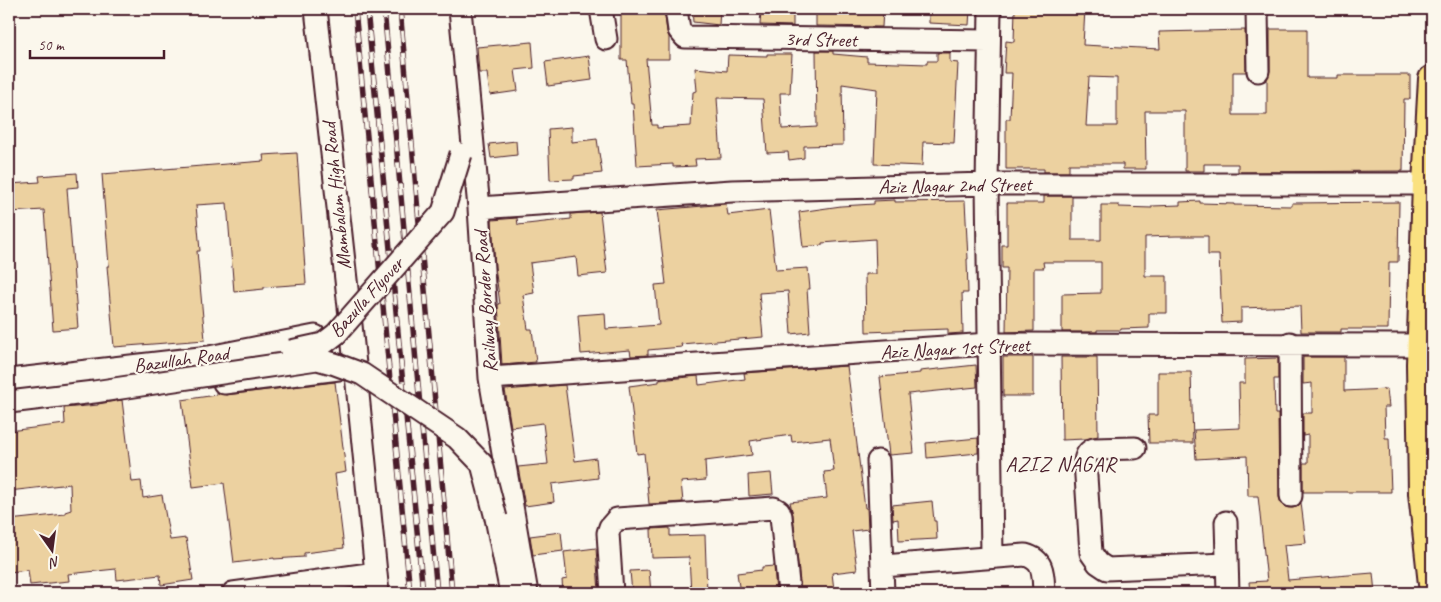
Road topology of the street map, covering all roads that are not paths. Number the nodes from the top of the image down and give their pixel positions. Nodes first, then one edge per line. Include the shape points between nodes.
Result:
1 (316, 9) edge
2 (448, 9) edge
3 (460, 9) edge
4 (601, 9) edge
5 (676, 9) edge
6 (990, 9) edge
7 (1257, 9) edge
8 (606, 39) dead end
9 (988, 41) junction
10 (1258, 71) dead end
11 (1432, 79) edge
12 (987, 184) junction
13 (1429, 184) edge
14 (478, 208) junction
15 (351, 325) junction
16 (309, 337) junction
17 (1290, 343) junction
18 (989, 344) junction
19 (1424, 358) edge
20 (355, 367) junction
21 (322, 371) junction
22 (490, 378) junction
23 (9, 380) edge
24 (9, 389) edge
25 (9, 402) edge
26 (9, 410) edge
27 (1135, 448) dead end
28 (878, 461) dead end
29 (1291, 496) dead end
30 (1226, 522) dead end
31 (992, 557) junction
32 (1226, 564) junction
33 (883, 566) junction
34 (377, 583) edge
35 (1432, 584) edge
36 (233, 593) edge
37 (511, 593) edge
38 (527, 593) edge
39 (612, 593) edge
40 (789, 593) edge
41 (883, 593) edge
42 (1044, 593) edge
43 (1228, 593) edge

1 - 15 street, Mambalam High Road
2 - 24 street, Bazulla Flyover, bridge via 461,154 451,189 442,212 336,334 323,344 204,366
3 - 14 street, Railway Border Road
4 - 8 street
5 - 9 street, 3rd Street via 679,30 685,37
6 - 9 street
7 - 10 street
9 - 12 street
11 - 13 main road
12 - 13 street, Aziz Nagar 2nd Street
12 - 14 street, Aziz Nagar 2nd Street via 732,191
12 - 18 street
13 - 19 main road
14 - 22 street, Railway Border Road
15 - 16 street, Bazullah Road
15 - 20 street, Mambalam High Road
16 - 21 street via 319,342 325,352
16 - 23 street, Bazullah Road via 209,357
17 - 18 street, Aziz Nagar 1st Street
17 - 19 street, Aziz Nagar 1st Street
17 - 29 street
18 - 22 street, Aziz Nagar 1st Street
18 - 31 street
19 - 35 main road via 1422,493
20 - 21 street
20 - 34 street, Mambalam High Road
21 - 26 street
22 - 38 street, Railway Border Road
25 - 37 street, Bazulla Flyover, bridge via 316,359 362,374 457,438 482,464
27 - 32 street via 1094,449 1086,455 1091,553 1098,563 1107,569
28 - 33 street
30 - 32 street
31 - 33 street
31 - 42 street via 1026,554 1034,557 1043,575
32 - 43 street
33 - 41 street
34 - 36 street
39 - 40 street via 608,534 617,519 774,508 781,516

